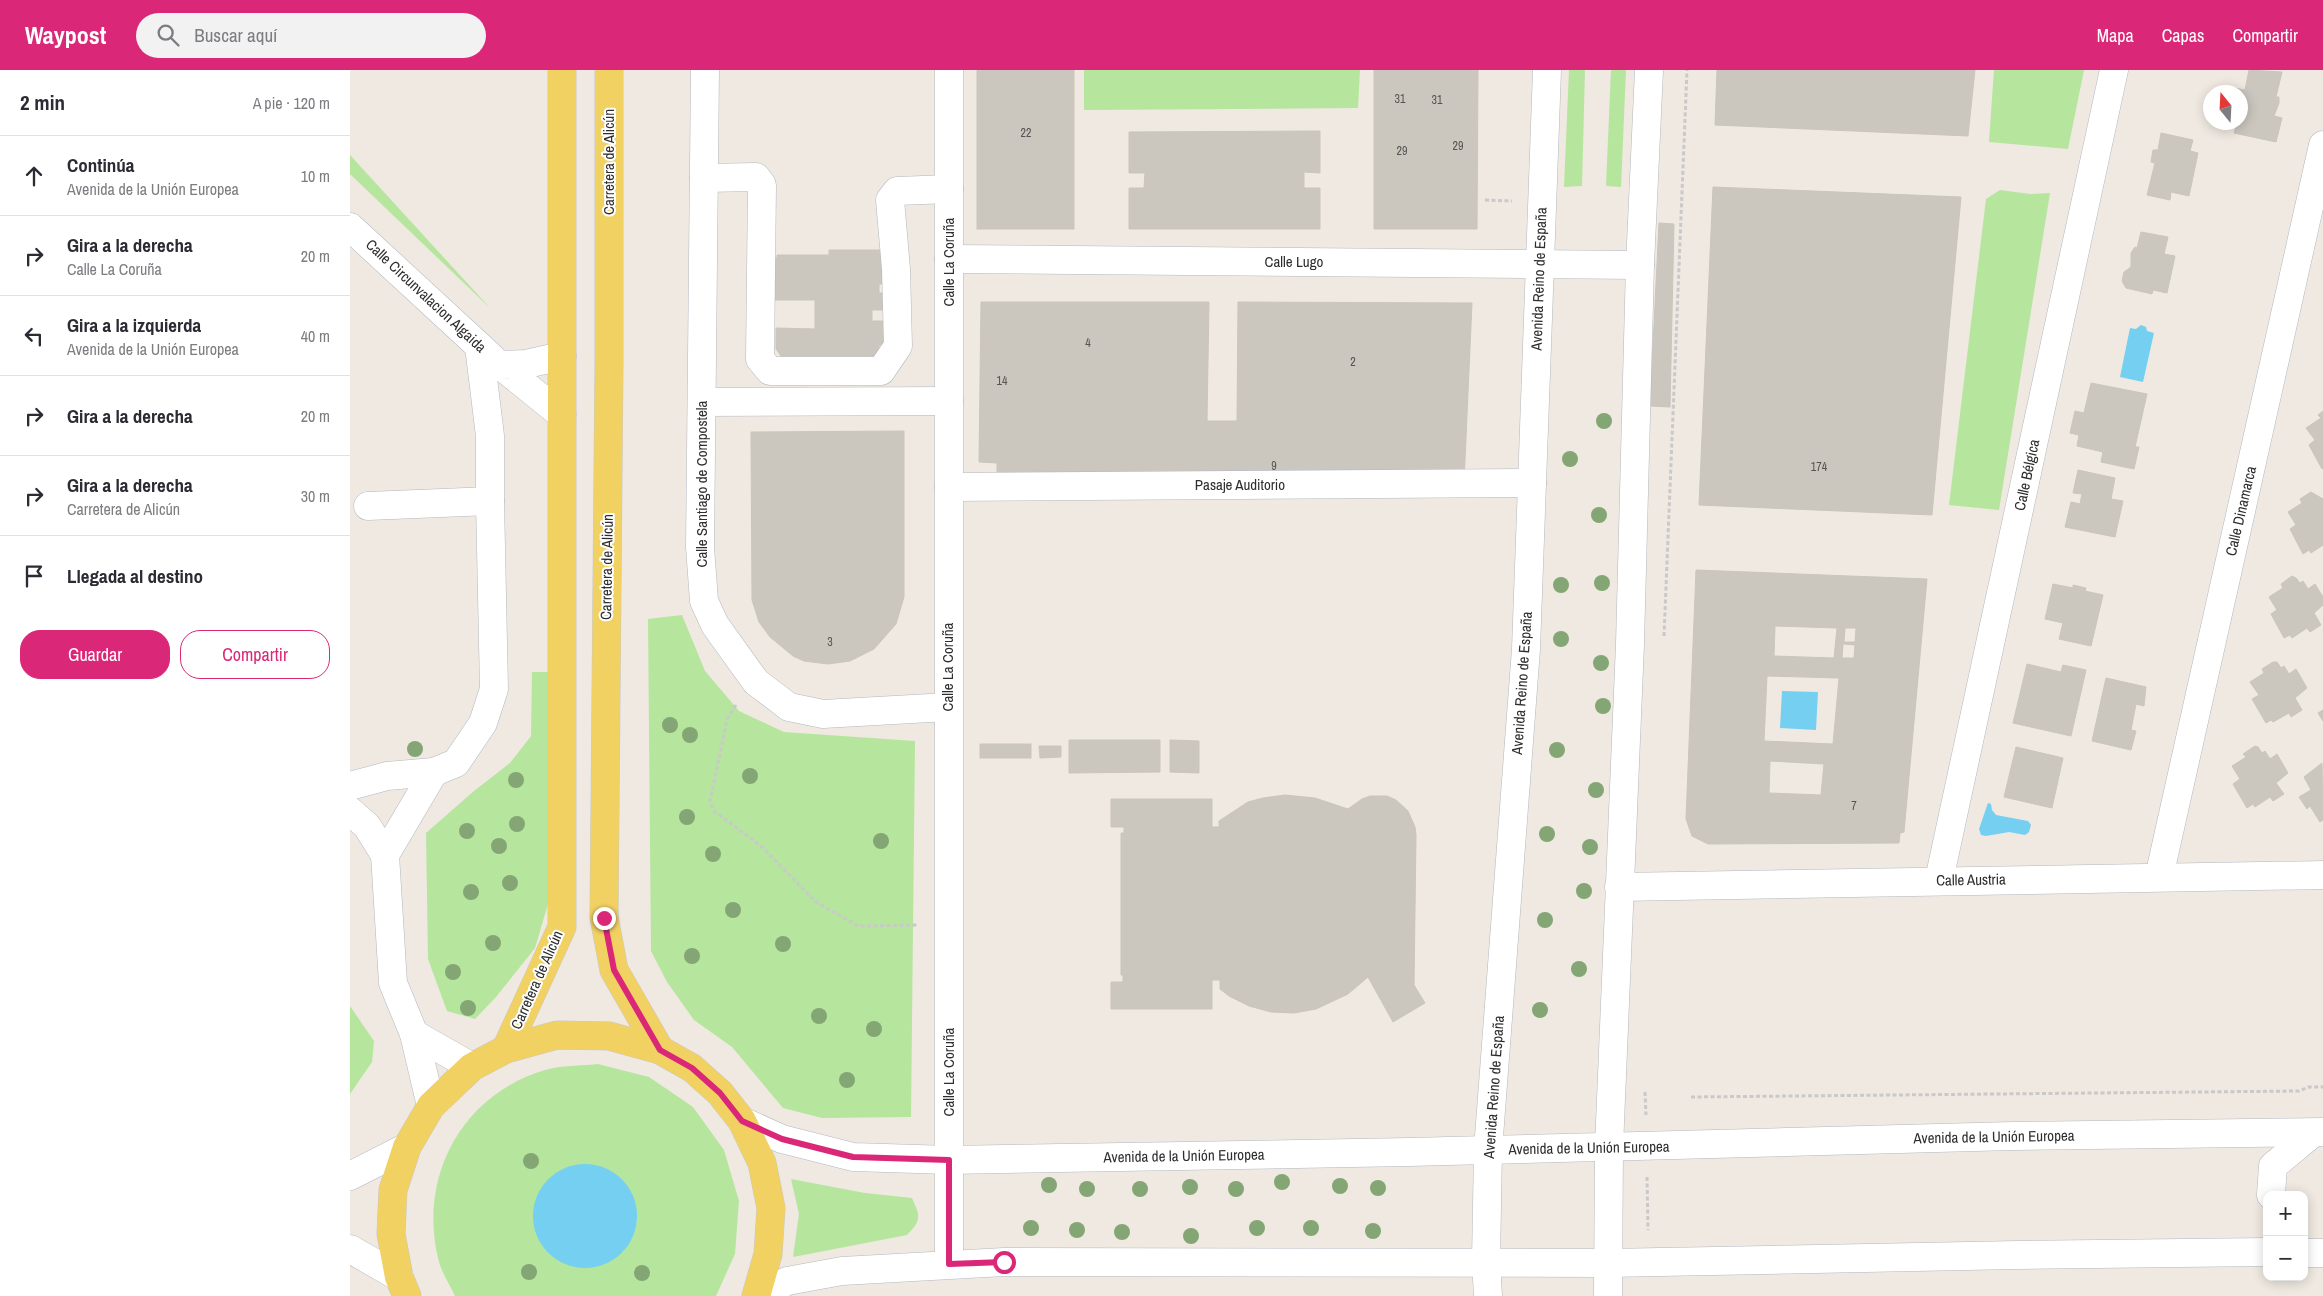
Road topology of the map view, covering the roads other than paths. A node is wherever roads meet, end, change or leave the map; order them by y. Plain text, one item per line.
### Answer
1 (562, 70) edge
2 (609, 70) edge
3 (705, 70) edge
4 (949, 70) edge
5 (1547, 70) edge
6 (1650, 70) edge
7 (2114, 70) edge
8 (2323, 145) edge
9 (704, 178) junction
10 (949, 189) junction
11 (350, 227) edge
12 (949, 258) junction
13 (1539, 263) junction
14 (1640, 264) junction
15 (479, 346) junction
16 (562, 356) junction
17 (500, 366) junction
18 (949, 401) junction
19 (702, 402) junction
20 (562, 415) junction
21 (1532, 483) junction
22 (949, 487) junction
23 (490, 501) junction
24 (368, 506) dead end
25 (948, 707) junction
26 (434, 772) junction
27 (350, 786) edge
28 (350, 811) edge
29 (385, 855) junction
30 (2323, 875) edge
31 (2159, 876) junction
32 (1939, 880) junction
33 (1619, 887) junction
34 (414, 1034) junction
35 (506, 1049) junction
36 (660, 1050) junction
37 (472, 1067) junction
38 (431, 1106) junction
39 (742, 1121) junction
40 (2318, 1132) edge
41 (406, 1147) junction
42 (1608, 1147) junction
43 (1488, 1150) junction
44 (949, 1160) junction
45 (350, 1176) edge
46 (2271, 1191) edge
47 (2263, 1245) edge
48 (350, 1249) edge
49 (2308, 1253) edge
50 (2323, 1253) edge
51 (1486, 1261) junction
52 (1607, 1263) junction
53 (949, 1264) junction
54 (403, 1287) edge
55 (756, 1296) edge
56 (760, 1296) edge
57 (1488, 1296) edge
58 (1608, 1296) edge

1 - 16 main road, Carretera de Alicún
2 - 36 main road, Carretera de Alicún
3 - 9 street, Calle Santiago de Compostela
4 - 10 street, Calle La Coruña
5 - 13 street, Avenida Reino de España
6 - 14 street
7 - 32 street, Calle Bélgica
8 - 31 street, Calle Dinamarca
9 - 10 street
9 - 19 street, Calle Santiago de Compostela
10 - 12 street, Calle La Coruña
11 - 15 street, Calle Circunvalacion Algaida
12 - 13 street, Calle Lugo
12 - 18 street, Calle La Coruña
13 - 14 street, Calle Lugo
13 - 21 street, Avenida Reino de España
14 - 33 street
15 - 17 street, Calle Circunvalacion Algaida
15 - 23 street
16 - 17 street
16 - 20 main road, Carretera de Alicún
17 - 20 street, Calle Circunvalacion Algaida
18 - 19 street
18 - 22 street, Calle La Coruña
19 - 25 street, Calle Santiago de Compostela
20 - 35 main road, Carretera de Alicún
21 - 22 street, Pasaje Auditorio
21 - 43 street, Avenida Reino de España
22 - 25 street, Calle La Coruña
23 - 24 street
23 - 26 street
25 - 44 street, Calle La Coruña
26 - 27 street
26 - 29 street
28 - 29 street
29 - 34 street
30 - 31 street, Calle Austria
31 - 32 street, Calle Austria
32 - 33 street, Calle Austria
33 - 42 street
34 - 37 street
34 - 38 street
35 - 36 main road
35 - 37 main road
36 - 39 main road
37 - 38 main road
38 - 41 main road
39 - 44 street, Avenida de la Unión Europea
39 - 55 main road
40 - 42 street, Avenida de la Unión Europea
40 - 46 street
41 - 45 street
41 - 54 main road
42 - 43 street, Avenida de la Unión Europea
42 - 52 street
43 - 44 street, Avenida de la Unión Europea
43 - 51 street, Avenida Reino de España
44 - 53 street, Calle La Coruña
47 - 52 street
48 - 54 street
49 - 50 street
51 - 52 street
51 - 53 street
51 - 57 street, Avenida Reino de España
52 - 58 street
53 - 56 street

